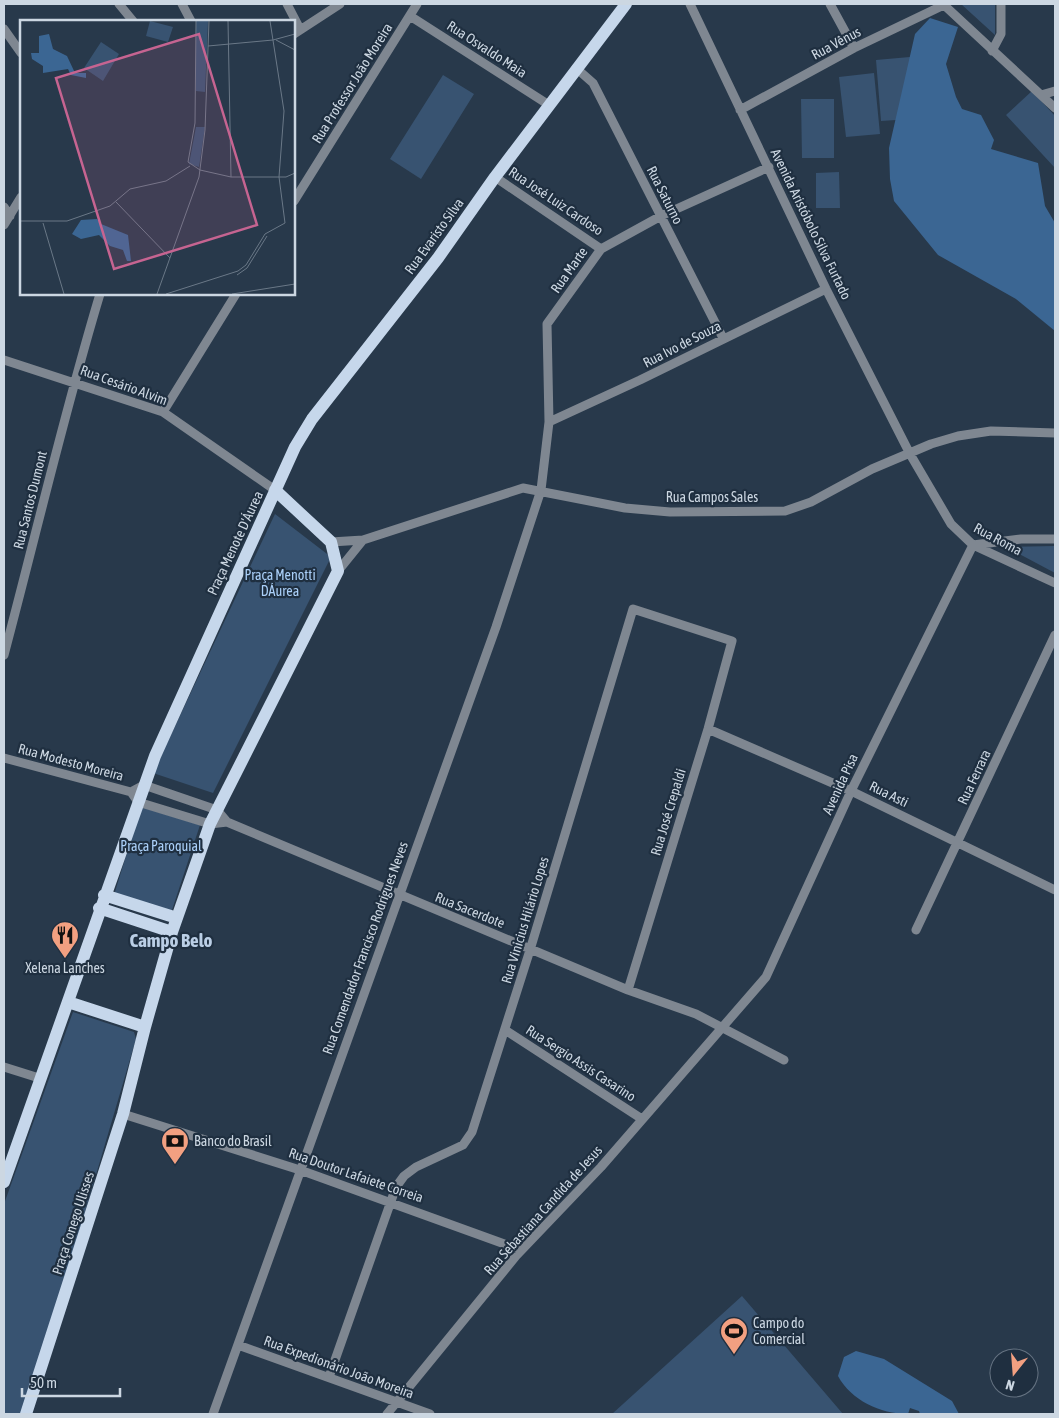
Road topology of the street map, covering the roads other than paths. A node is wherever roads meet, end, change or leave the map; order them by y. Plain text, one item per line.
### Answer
1 (119, 4) edge
2 (182, 4) edge
3 (287, 4) edge
4 (340, 4) edge
5 (417, 4) edge
6 (626, 4) edge
7 (690, 4) edge
8 (830, 4) edge
9 (945, 4) edge
10 (1001, 4) edge
11 (410, 16) junction
12 (132, 20) edge
13 (189, 20) edge
14 (293, 20) edge
15 (4, 28) edge
16 (297, 31) edge
17 (854, 48) junction
18 (992, 50) junction
19 (20, 52) edge
20 (576, 68) junction
21 (1055, 91) edge
22 (1041, 95) junction
23 (549, 105) junction
24 (1055, 108) edge
25 (740, 110) junction
26 (769, 166) junction
27 (495, 177) junction
28 (20, 199) edge
29 (295, 200) edge
30 (4, 207) edge
31 (10, 216) junction
32 (661, 216) junction
33 (4, 226) edge
34 (601, 249) junction
35 (826, 289) junction
36 (100, 295) edge
37 (235, 295) edge
38 (723, 338) junction
39 (4, 360) edge
40 (74, 381) junction
41 (163, 412) junction
42 (549, 422) junction
43 (1055, 433) edge
44 (910, 454) junction
45 (275, 490) junction
46 (541, 490) junction
47 (363, 540) junction
48 (1055, 540) edge
49 (331, 542) junction
50 (973, 545) junction
51 (338, 570) junction
52 (1055, 582) edge
53 (1055, 635) edge
54 (732, 641) joint
55 (4, 655) edge
56 (708, 729) junction
57 (4, 758) edge
58 (144, 785) junction
59 (851, 791) junction
60 (134, 797) junction
61 (216, 810) junction
62 (228, 822) junction
63 (210, 824) junction
64 (958, 843) junction
65 (1055, 890) edge
66 (104, 895) junction
67 (398, 895) junction
68 (99, 908) junction
69 (177, 918) junction
70 (916, 930) dead end
71 (172, 932) junction
72 (530, 950) junction
73 (628, 990) junction
74 (68, 1002) junction
75 (723, 1028) junction
76 (505, 1030) junction
77 (143, 1033) junction
78 (784, 1060) dead end
79 (4, 1067) edge
80 (39, 1078) junction
81 (123, 1114) junction
82 (642, 1120) junction
83 (300, 1170) junction
84 (4, 1182) edge
85 (391, 1201) junction
86 (522, 1250) junction
87 (238, 1346) junction
88 (329, 1377) junction
89 (397, 1401) junction
90 (26, 1414) edge
91 (214, 1414) edge
92 (387, 1414) edge
93 (430, 1414) edge

1 - 12 street
2 - 13 street
3 - 14 street
4 - 16 street
5 - 11 street, Rua Professor João Moreira
6 - 20 main road, Rua Evaristo Silva
7 - 25 street, Avenida Aristóbolo Silva Furtado
8 - 17 street
9 - 17 street, Rua Vênus
9 - 18 street
10 - 18 street
11 - 23 street, Rua Osvaldo Maia
11 - 29 street, Rua Professor João Moreira
15 - 19 street
17 - 25 street, Rua Vênus
18 - 22 street
20 - 23 main road, Rua Evaristo Silva
20 - 32 street, Rua Saturno
21 - 22 street
22 - 24 street
23 - 27 main road, Rua Evaristo Silva
25 - 26 street, Avenida Aristóbolo Silva Furtado
26 - 32 street, Rua Marte
26 - 35 street, Avenida Aristóbolo Silva Furtado
27 - 34 street, Rua José Luiz Cardoso
27 - 45 main road, Rua Evaristo Silva
28 - 31 street
30 - 31 street
31 - 33 street
32 - 34 street, Rua Marte
32 - 38 street, Rua Saturno
34 - 42 street, Rua Marte
35 - 38 street, Rua Ivo de Souza
35 - 44 street, Avenida Aristóbolo Silva Furtado
36 - 40 street, Rua Santos Dumont
37 - 41 street
38 - 42 street, Rua Ivo de Souza
39 - 40 street, Rua Cesário Alvim
40 - 41 street, Rua Cesário Alvim
40 - 55 street, Rua Santos Dumont
41 - 45 street, Rua Cesário Alvim
42 - 46 street, Rua Marte
43 - 44 street, Rua Campos Sales
44 - 46 street, Rua Campos Sales
44 - 50 street, Rua Roma
45 - 49 main road, Praça Menote D'Áurea
45 - 58 main road, Praça Menote D'Áurea
46 - 47 street, Rua Campos Sales
46 - 67 street, Rua Comendador Francisco Rodrigues Neves
47 - 49 street, Rua Campos Sales
47 - 51 street
48 - 50 street
49 - 51 main road
50 - 52 street, Rua Roma
50 - 59 street, Avenida Pisa
51 - 61 main road
53 - 64 street, Rua Ferrara
54 - 56 street, Rua José Crepaldi
54 - 72 street, Rua Vinicius Hilário Lopes
56 - 59 street, Rua Asti
56 - 73 street, Rua José Crepaldi
57 - 60 street, Rua Modesto Moreira
58 - 60 main road, Praça Menote D'Áurea
58 - 61 street
59 - 64 street, Rua Asti
59 - 75 street, Avenida Pisa
60 - 63 street
60 - 66 main road, Praça Menote D'Áurea
61 - 62 street, Rua Sacerdote
61 - 63 main road
62 - 63 street, Rua Sacerdote
62 - 67 street, Rua Sacerdote
63 - 69 main road
64 - 65 street, Rua Asti
64 - 70 street, Rua Ferrara
66 - 68 main road, Praça Menote D'Áurea
66 - 69 main road
67 - 72 street, Rua Sacerdote
67 - 83 street, Rua Comendador Francisco Rodrigues Neves
68 - 71 main road
68 - 74 main road
69 - 71 main road
71 - 77 main road
72 - 73 street, Rua Sacerdote
72 - 76 street, Rua Vinicius Hilário Lopes
73 - 75 street, Rua Sacerdote
74 - 77 main road
74 - 80 main road
75 - 78 street, Rua Sacerdote
75 - 82 street, Rua Sebastiana Candida de Jesus
76 - 82 street, Rua Sergio Assis Casarino
76 - 85 street, Rua Vinicius Hilário Lopes
77 - 81 main road, Praça Conego Ulisses
79 - 80 street
80 - 84 main road
81 - 83 street, Rua Doutor Lafaiete Correia
81 - 90 main road, Praça Conego Ulisses
82 - 86 street, Rua Sebastiana Candida de Jesus
83 - 85 street, Rua Doutor Lafaiete Correia
83 - 87 street, Rua Comendador Francisco Rodrigues Neves
85 - 86 street, Rua Doutor Lafaiete Correia
85 - 88 street, Rua Vinicius Hilário Lopes
86 - 89 street, Rua Sebastiana Candida de Jesus
87 - 88 street, Rua Expedionário João Moreira
87 - 91 street, Rua Comendador Francisco Rodrigues Neves
88 - 89 street, Rua Expedionário João Moreira
89 - 92 street, Rua Sebastiana Candida de Jesus
89 - 93 street, Rua Expedionário João Moreira

